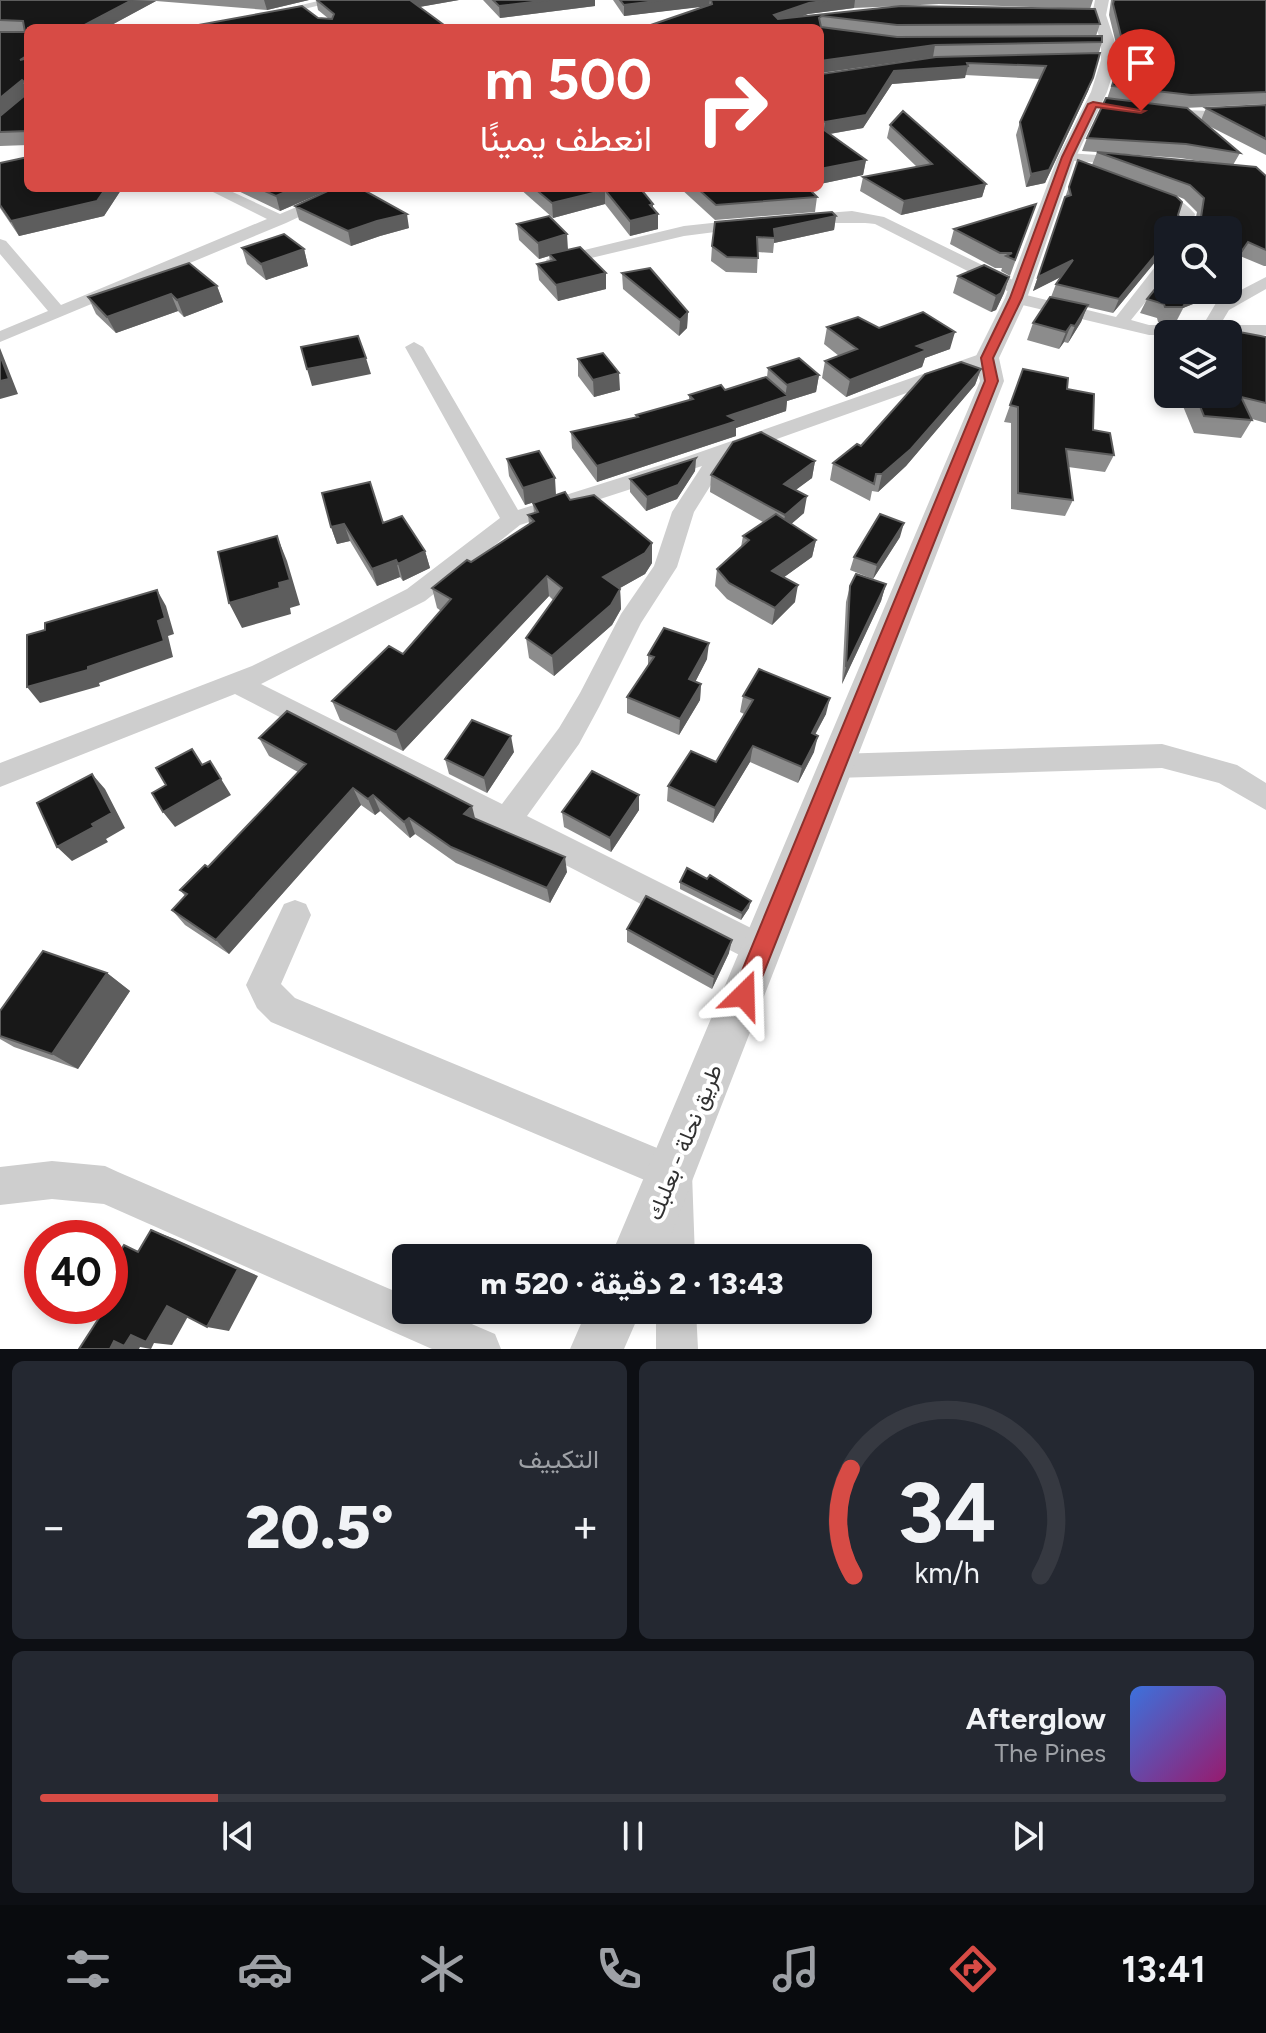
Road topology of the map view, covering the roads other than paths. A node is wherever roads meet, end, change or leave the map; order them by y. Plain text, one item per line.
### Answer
1 (336, 0) edge
2 (302, 6) junction
3 (227, 11) dead end
4 (321, 21) edge
5 (230, 24) edge
6 (239, 24) edge
7 (1097, 32) edge
8 (1266, 111) edge
9 (1151, 112) edge
10 (1066, 160) junction
11 (1147, 163) edge
12 (1104, 176) edge
13 (1130, 185) edge
14 (221, 192) edge
15 (310, 192) edge
16 (346, 192) edge
17 (327, 201) junction
18 (1186, 216) edge
19 (281, 220) junction
20 (0, 244) edge
21 (7, 260) edge
22 (549, 262) edge
23 (1154, 281) edge
24 (1266, 282) edge
25 (1018, 294) junction
26 (59, 313) junction
27 (1214, 320) edge
28 (1120, 324) junction
29 (1154, 330) edge
30 (1242, 330) edge
31 (1266, 330) edge
32 (0, 337) edge
33 (414, 347) dead end
34 (987, 358) junction
35 (721, 453) junction
36 (512, 520) junction
37 (236, 683) junction
38 (835, 766) junction
39 (0, 775) edge
40 (1266, 798) edge
41 (506, 821) junction
42 (295, 915) dead end
43 (762, 950) junction
44 (673, 1173) junction
45 (0, 1186) edge
46 (642, 1244) edge
47 (675, 1244) edge
48 (608, 1324) edge
49 (676, 1324) edge
50 (480, 1349) edge
51 (597, 1349) edge
52 (677, 1349) edge

1 - 2 street
2 - 4 street
2 - 6 street
3 - 5 street
7 - 10 street, طريق نحلة - بعلبك
8 - 9 street
10 - 11 street
10 - 12 street
10 - 25 street, طريق نحلة - بعلبك
13 - 18 street
14 - 19 street
15 - 17 street
16 - 17 street
17 - 19 street
19 - 26 street
20 - 21 street
21 - 26 street
22 - 25 street
23 - 28 street
24 - 27 street
25 - 28 street
25 - 34 street, طريق نحلة - بعلبك
26 - 32 street
28 - 29 street
30 - 31 street
33 - 36 street
34 - 35 street
34 - 38 street, طريق نحلة - بعلبك
35 - 36 street
35 - 41 street
36 - 37 street
37 - 39 street
37 - 41 street
38 - 40 street
38 - 43 street, طريق نحلة - بعلبك
41 - 43 street
42 - 44 street
43 - 44 street, طريق نحلة - بعلبك
44 - 46 street, طريق نحلة - بعلبك
44 - 47 street
45 - 50 street
48 - 51 street
49 - 52 street

